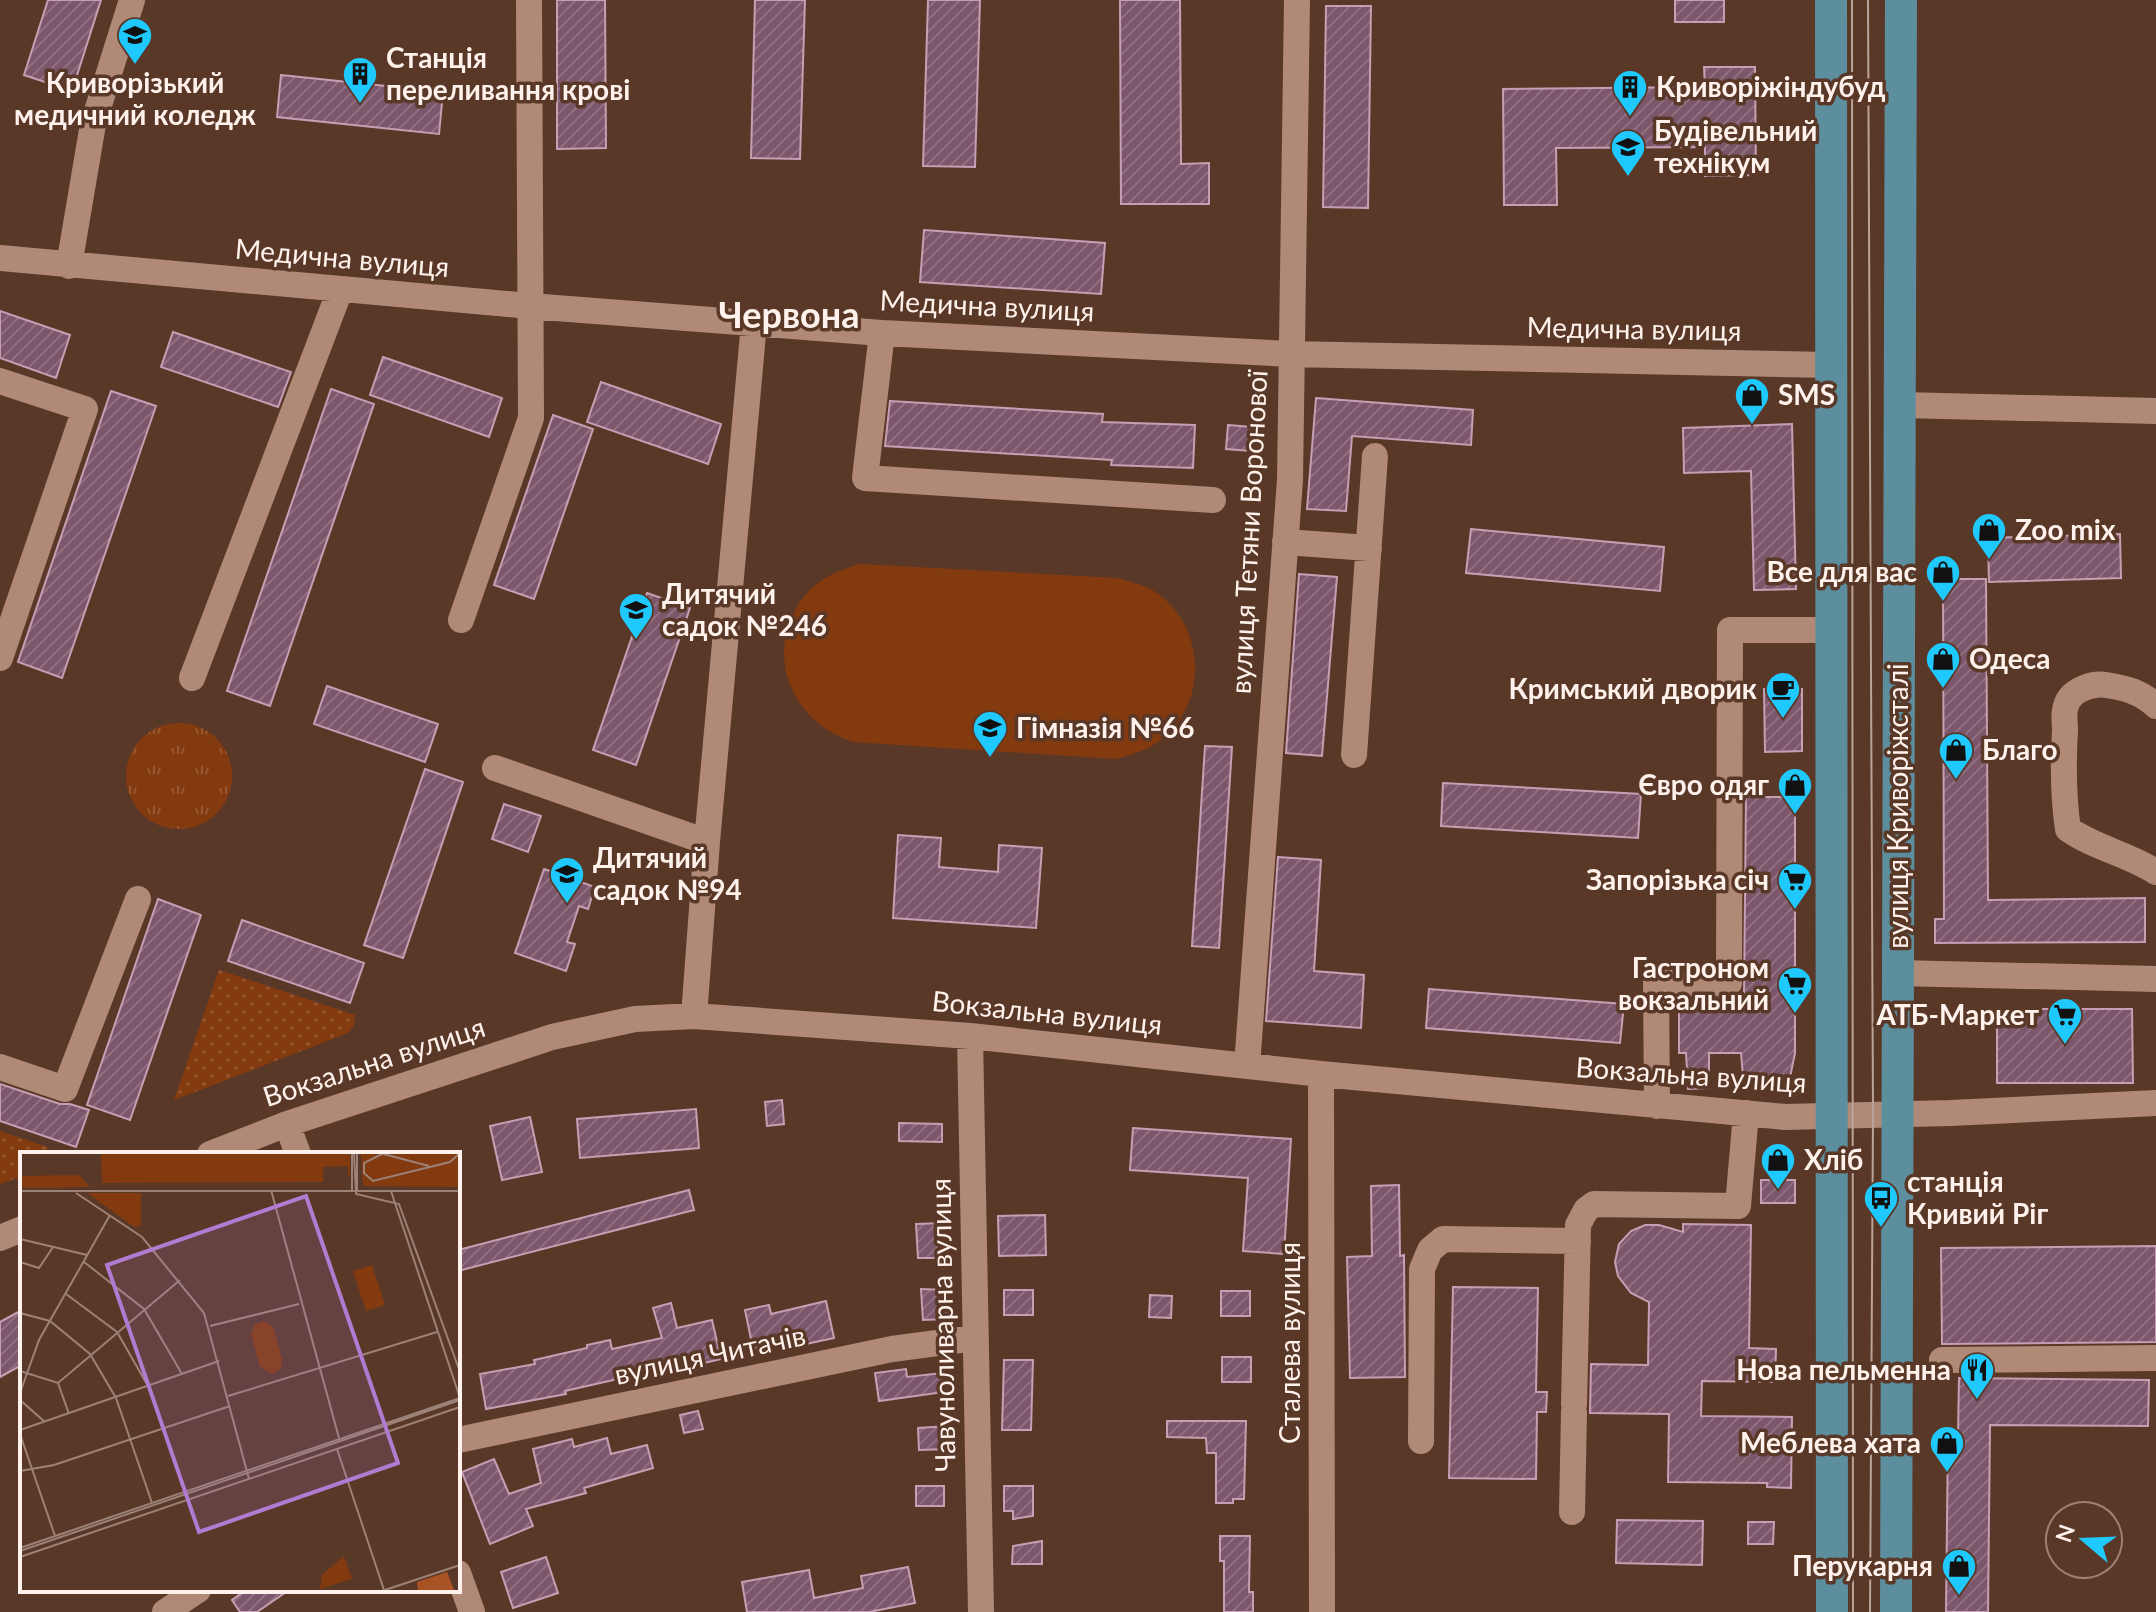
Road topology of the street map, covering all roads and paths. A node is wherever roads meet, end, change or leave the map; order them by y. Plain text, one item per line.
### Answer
1 (132, 0) edge
2 (529, 0) edge
3 (1297, 0) edge
4 (1831, 0) edge
5 (1901, 0) edge
6 (0, 258) edge
7 (69, 266) junction
8 (340, 290) junction
9 (530, 306) junction
10 (754, 323) junction
11 (882, 333) junction
12 (1290, 354) junction
13 (1830, 365) junction
14 (0, 381) edge
15 (1901, 405) junction
16 (2156, 411) edge
17 (1375, 456) dead end
18 (1213, 500) dead end
19 (1285, 542) junction
20 (1369, 548) junction
21 (461, 620) dead end
22 (1833, 630) junction
23 (0, 658) edge
24 (192, 678) dead end
25 (2156, 706) edge
26 (1354, 755) dead end
27 (495, 768) dead end
28 (707, 842) junction
29 (2156, 872) edge
30 (138, 899) dead end
31 (1898, 973) junction
32 (2156, 979) edge
33 (694, 1016) junction
34 (970, 1036) junction
35 (1247, 1066) junction
36 (0, 1067) edge
37 (1321, 1074) junction
38 (2156, 1103) edge
39 (1657, 1106) junction
40 (1746, 1113) junction
41 (1897, 1115) junction
42 (1832, 1116) junction
43 (287, 1124) junction
44 (215, 1152) edge
45 (297, 1152) edge
46 (20, 1230) edge
47 (0, 1238) edge
48 (1578, 1241) junction
49 (975, 1338) junction
50 (2156, 1358) edge
51 (1942, 1360) dead end
52 (460, 1440) edge
53 (1421, 1441) dead end
54 (1572, 1512) dead end
55 (460, 1579) edge
56 (195, 1592) edge
57 (165, 1612) edge
58 (472, 1612) edge
59 (981, 1612) edge
60 (1322, 1612) edge
61 (1832, 1612) edge
62 (1896, 1612) edge

1 - 7 street
2 - 9 street
3 - 12 street, вулиця Тетяни Воронової
4 - 13 main road
5 - 15 main road, вулиця Криворіжсталі
6 - 7 street, Медична вулиця
7 - 8 street, Медична вулиця
8 - 9 street, Медична вулиця
8 - 24 street
9 - 10 street, Медична вулиця
9 - 21 street
10 - 11 street, Медична вулиця
10 - 28 street
11 - 12 street, Медична вулиця
11 - 18 street
12 - 13 street, Медична вулиця
12 - 19 street, вулиця Тетяни Воронової
13 - 22 main road
14 - 23 street
15 - 16 street
15 - 31 main road, вулиця Криворіжсталі
17 - 20 street
19 - 20 street
19 - 35 street, вулиця Тетяни Воронової
20 - 26 street
22 - 39 street
22 - 42 main road
25 - 29 street
27 - 28 street
28 - 33 street
30 - 36 street
31 - 32 street
31 - 41 main road, вулиця Криворіжсталі
33 - 34 street, Вокзальна вулиця
33 - 43 street, Вокзальна вулиця
34 - 35 street, Вокзальна вулиця
34 - 49 street, Чавуноливарна вулиця
35 - 37 street, Вокзальна вулиця
37 - 39 street, Вокзальна вулиця
37 - 60 street, Сталева вулиця
38 - 41 street, Вокзальна вулиця
39 - 40 street, Вокзальна вулиця
40 - 42 street, Вокзальна вулиця
40 - 48 street
41 - 42 street, Вокзальна вулиця
41 - 62 main road, вулиця Криворіжсталі
42 - 61 main road
43 - 44 street, Вокзальна вулиця
43 - 45 street
46 - 47 street
48 - 53 street
48 - 54 street
49 - 52 street, вулиця Читачів
49 - 59 street, Чавуноливарна вулиця
50 - 51 street
55 - 58 street
56 - 57 street

